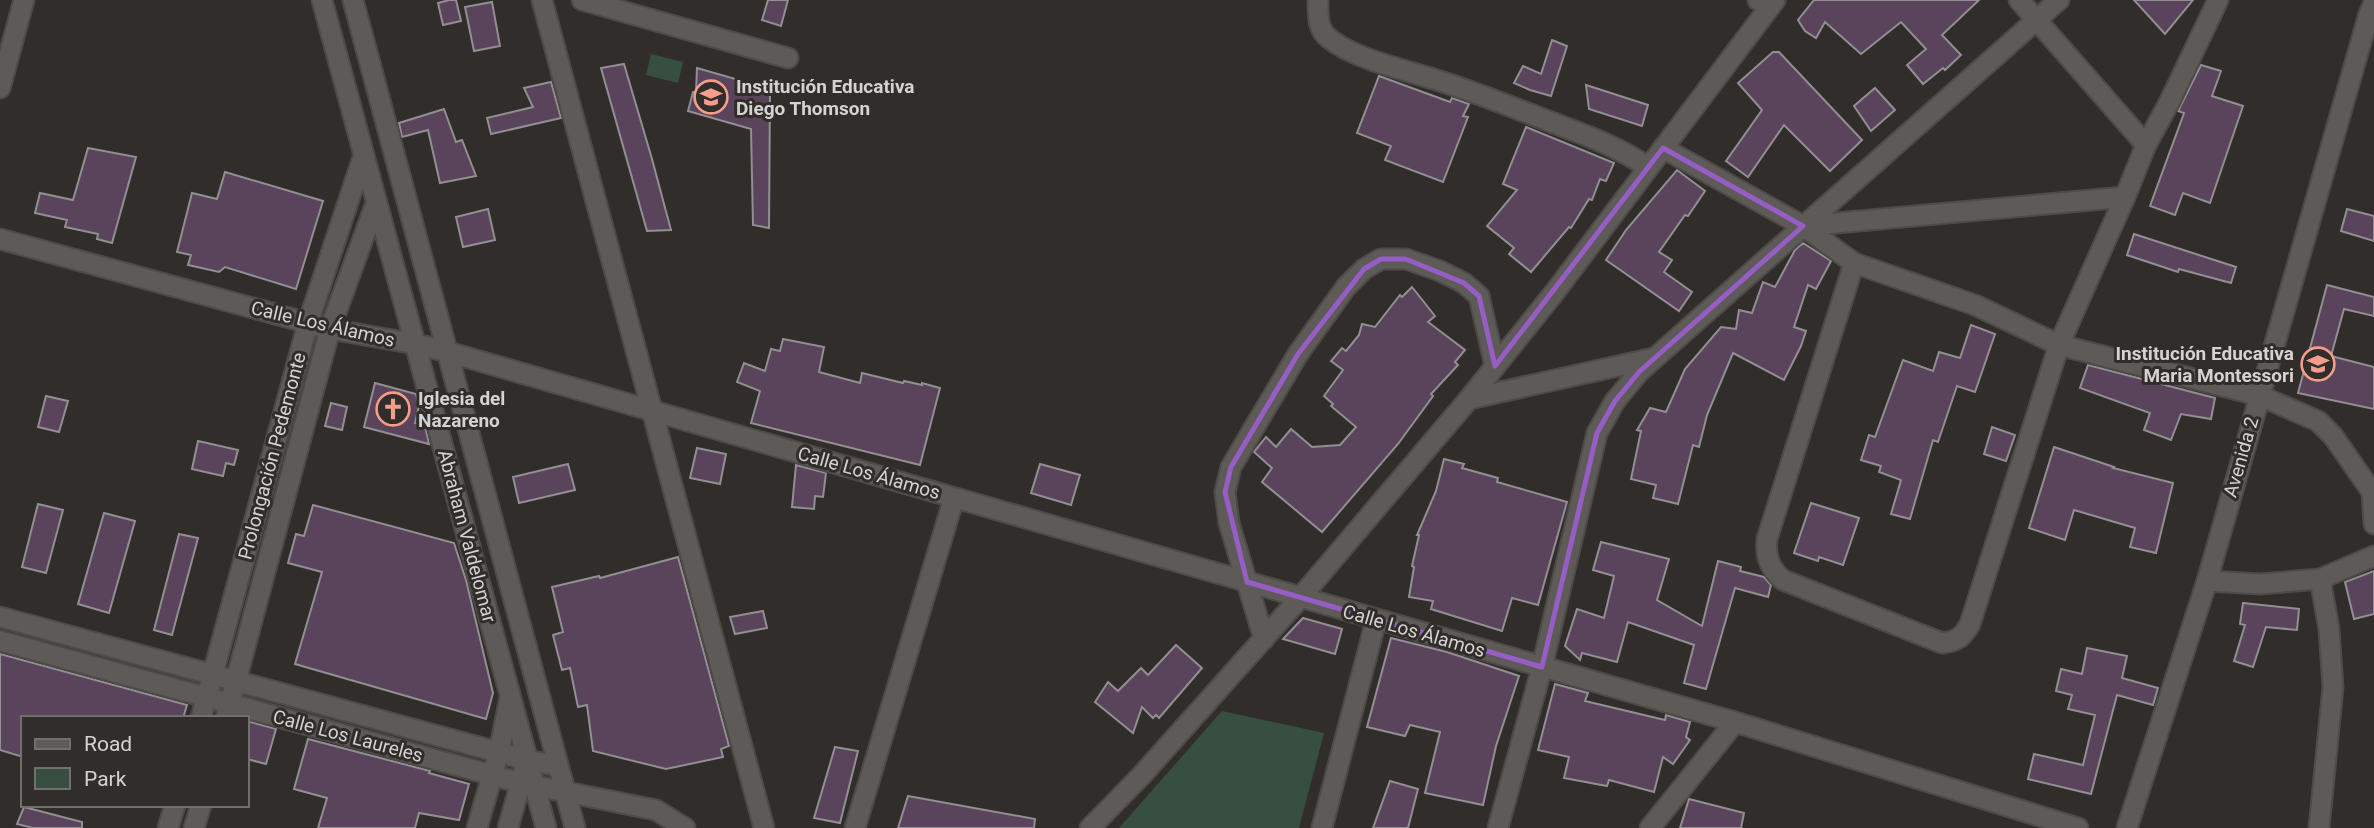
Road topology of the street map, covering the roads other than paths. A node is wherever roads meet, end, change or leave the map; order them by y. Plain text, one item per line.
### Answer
1 (24, 0) edge
2 (322, 0) edge
3 (353, 0) edge
4 (542, 0) edge
5 (582, 0) edge
6 (1318, 0) edge
7 (2019, 0) edge
8 (2059, 0) edge
9 (2218, 0) edge
10 (1766, 6) edge
11 (2370, 8) edge
12 (2037, 19) junction
13 (788, 58) dead end
14 (0, 88) edge
15 (2146, 145) junction
16 (1663, 148) junction
17 (363, 157) junction
18 (1648, 167) junction
19 (2125, 197) junction
20 (406, 199) junction
21 (376, 203) junction
22 (1803, 226) junction
23 (0, 239) edge
24 (1854, 263) junction
25 (308, 323) junction
26 (330, 329) junction
27 (416, 344) junction
28 (2059, 345) junction
29 (448, 352) junction
30 (1655, 358) junction
31 (1495, 366) junction
32 (2259, 395) junction
33 (1469, 400) junction
34 (651, 411) junction
35 (2373, 491) edge
36 (954, 498) junction
37 (2374, 524) edge
38 (2374, 556) edge
39 (2320, 579) junction
40 (1247, 582) junction
41 (2207, 582) junction
42 (1300, 598) junction
43 (0, 617) edge
44 (1376, 620) junction
45 (1264, 639) junction
46 (0, 641) edge
47 (1542, 667) junction
48 (213, 676) junction
49 (236, 682) junction
50 (510, 696) junction
51 (206, 698) junction
52 (228, 711) edge
53 (202, 716) edge
54 (1735, 722) junction
55 (499, 752) junction
56 (527, 760) junction
57 (558, 766) junction
58 (493, 775) junction
59 (528, 784) junction
60 (565, 791) junction
61 (174, 807) edge
62 (200, 807) edge
63 (168, 828) edge
64 (194, 828) edge
65 (477, 828) edge
66 (508, 828) edge
67 (546, 828) edge
68 (575, 828) edge
69 (685, 828) edge
70 (764, 828) edge
71 (855, 828) edge
72 (1090, 828) edge
73 (1322, 828) edge
74 (1498, 828) edge
75 (1650, 828) edge
76 (2078, 828) edge
77 (2127, 828) edge
78 (2319, 828) edge

1 - 14 street
2 - 17 street, Abraham Valdelomar
3 - 20 street, Abraham Valdelomar
4 - 34 street
5 - 13 street
6 - 18 street
7 - 12 street
8 - 12 street
9 - 15 street
10 - 16 street
11 - 32 street, Avenida 2
12 - 15 street
12 - 22 street
15 - 19 street
16 - 18 street
16 - 22 street
17 - 21 street, Abraham Valdelomar
17 - 25 street, Prolongación Pedemonte
18 - 31 street
19 - 22 street
19 - 28 street
20 - 21 street
20 - 29 street, Abraham Valdelomar
21 - 26 street, Prolongación Pedemonte
21 - 27 street, Abraham Valdelomar
22 - 24 street
22 - 30 street
23 - 25 street, Calle Los Álamos
24 - 28 street
24 - 28 street
25 - 26 street, Calle Los Álamos
25 - 48 street, Prolongación Pedemonte
26 - 27 street, Calle Los Álamos
26 - 49 street, Prolongación Pedemonte
27 - 29 street, Calle Los Álamos
27 - 50 street, Abraham Valdelomar
28 - 32 street
29 - 34 street, Calle Los Álamos
29 - 57 street, Abraham Valdelomar
30 - 33 street
30 - 47 street
31 - 33 street
31 - 40 street
32 - 35 street
32 - 41 street, Avenida 2
33 - 42 street
34 - 36 street, Calle Los Álamos
34 - 70 street
35 - 37 street
36 - 40 street, Calle Los Álamos
36 - 71 street
38 - 39 street
39 - 41 street
39 - 78 street
40 - 42 street, Calle Los Álamos
40 - 45 street
41 - 77 street, Avenida 2
42 - 44 street, Calle Los Álamos
42 - 45 street
43 - 48 street, Calle Los Laureles
44 - 47 street, Calle Los Álamos
44 - 73 street
45 - 72 street
46 - 51 street, Calle Los Laureles
47 - 54 street, Calle Los Álamos
47 - 74 street
48 - 49 street, Calle Los Laureles
48 - 51 street, Prolongación Pedemonte
49 - 52 street, Prolongación Pedemonte
49 - 55 street, Calle Los Laureles
50 - 55 street
50 - 56 street, Abraham Valdelomar
51 - 52 street, Calle Los Laureles
51 - 53 street, Prolongación Pedemonte
52 - 58 street, Calle Los Laureles
54 - 75 street
54 - 76 street, Calle Los Álamos
55 - 56 street, Calle Los Laureles
55 - 58 street
56 - 57 street, Calle Los Laureles
56 - 59 street, Abraham Valdelomar
57 - 60 street, Abraham Valdelomar
58 - 59 street, Calle Los Laureles
58 - 65 street
59 - 60 street, Calle Los Laureles
59 - 66 street
59 - 67 street, Abraham Valdelomar
60 - 68 street, Abraham Valdelomar
60 - 69 street, Calle Los Laureles
61 - 63 street
62 - 64 street

